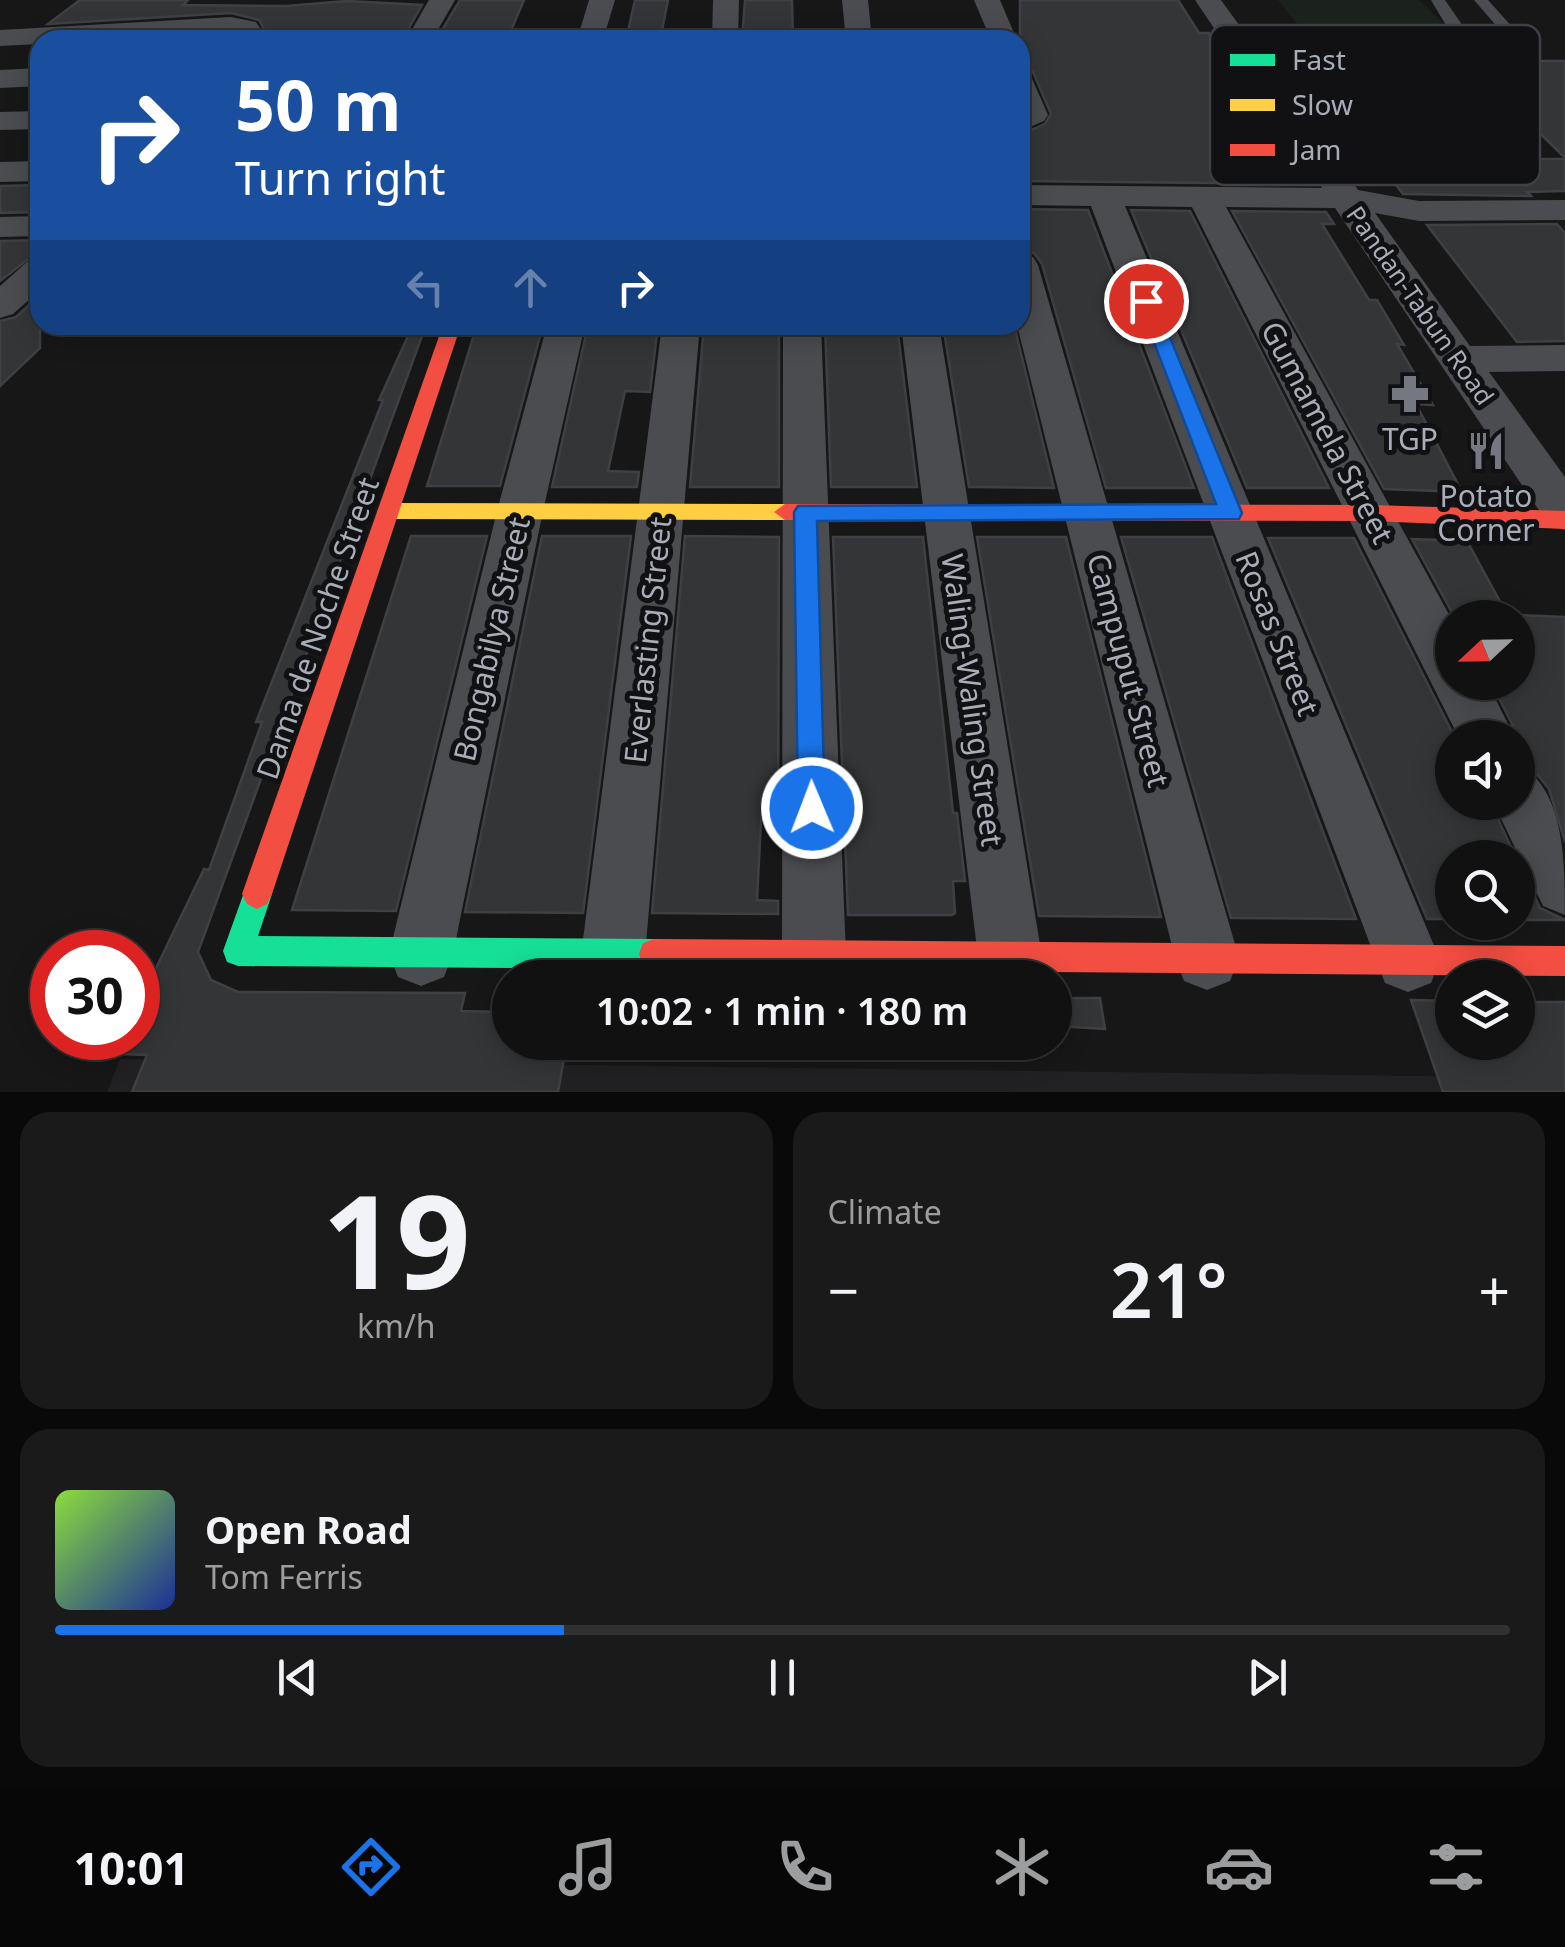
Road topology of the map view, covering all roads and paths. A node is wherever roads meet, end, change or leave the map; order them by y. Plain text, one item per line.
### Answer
1 (442, 0) edge
2 (602, 0) edge
3 (726, 0) edge
4 (855, 0) edge
5 (988, 0) edge
6 (1208, 0) edge
7 (1226, 0) edge
8 (1438, 0) edge
9 (1481, 0) edge
10 (1227, 25) edge
11 (1244, 25) edge
12 (1455, 25) edge
13 (1504, 25) edge
14 (425, 30) edge
15 (593, 30) edge
16 (725, 30) edge
17 (858, 30) edge
18 (1000, 30) edge
19 (30, 37) edge
20 (0, 38) edge
21 (30, 78) edge
22 (0, 79) edge
23 (30, 120) edge
24 (0, 121) edge
25 (30, 171) edge
26 (0, 172) edge
27 (1350, 185) edge
28 (1351, 185) edge
29 (1203, 194) junction
30 (1030, 195) edge
31 (1104, 195) junction
32 (1361, 200) junction
33 (1565, 210) edge
34 (30, 226) edge
35 (0, 227) edge
36 (1030, 303) edge
37 (449, 335) edge
38 (564, 335) edge
39 (680, 335) edge
40 (802, 335) edge
41 (921, 335) edge
42 (1565, 358) edge
43 (1478, 359) junction
44 (1565, 454) edge
45 (388, 511) junction
46 (520, 511) junction
47 (661, 512) junction
48 (806, 512) junction
49 (946, 512) junction
50 (1086, 513) junction
51 (1231, 513) junction
52 (1371, 514) junction
53 (1565, 516) edge
54 (1435, 636) edge
55 (1532, 820) edge
56 (1565, 884) edge
57 (422, 954) junction
58 (613, 955) junction
59 (814, 956) junction
60 (1010, 957) junction
61 (1207, 958) junction
62 (1408, 960) junction
63 (1565, 960) edge

1 - 14 street
2 - 15 street
3 - 16 street
4 - 17 street
5 - 18 street
6 - 10 street, Pandan-Tabun Road
7 - 11 street, Pandan-Tabun Road
8 - 12 lane
9 - 13 lane
19 - 20 street
21 - 22 street
23 - 24 street
25 - 26 street
27 - 32 street, Pandan-Tabun Road
28 - 32 street, Pandan-Tabun Road
29 - 31 street
29 - 32 street
29 - 52 street, Gumamela Street
30 - 31 street
31 - 51 street, Rosas Street
32 - 33 street
32 - 43 street, Pandan-Tabun Road
34 - 35 street
36 - 50 street, Campuput Street
37 - 45 street, Dama de Noche Street
38 - 46 street, Bongabilya Street
39 - 47 street, Everlasting Street
40 - 48 street
41 - 49 street, Waling-Waling Street
42 - 43 street
43 - 44 street, Pandan-Tabun Road
43 - 53 street, Pandan-Tabun Road
45 - 46 street
45 - 57 street, Dama de Noche Street
46 - 47 street
46 - 57 street, Bongabilya Street
47 - 48 street
47 - 58 street, Everlasting Street
48 - 49 street
48 - 59 street
49 - 50 street
49 - 60 street, Waling-Waling Street
50 - 51 street
50 - 61 street, Campuput Street
51 - 52 street
51 - 62 street, Rosas Street
52 - 53 street
52 - 54 street, Gumamela Street
55 - 56 street
57 - 58 street
58 - 59 street
59 - 60 street
60 - 61 street
61 - 62 street
62 - 63 street

